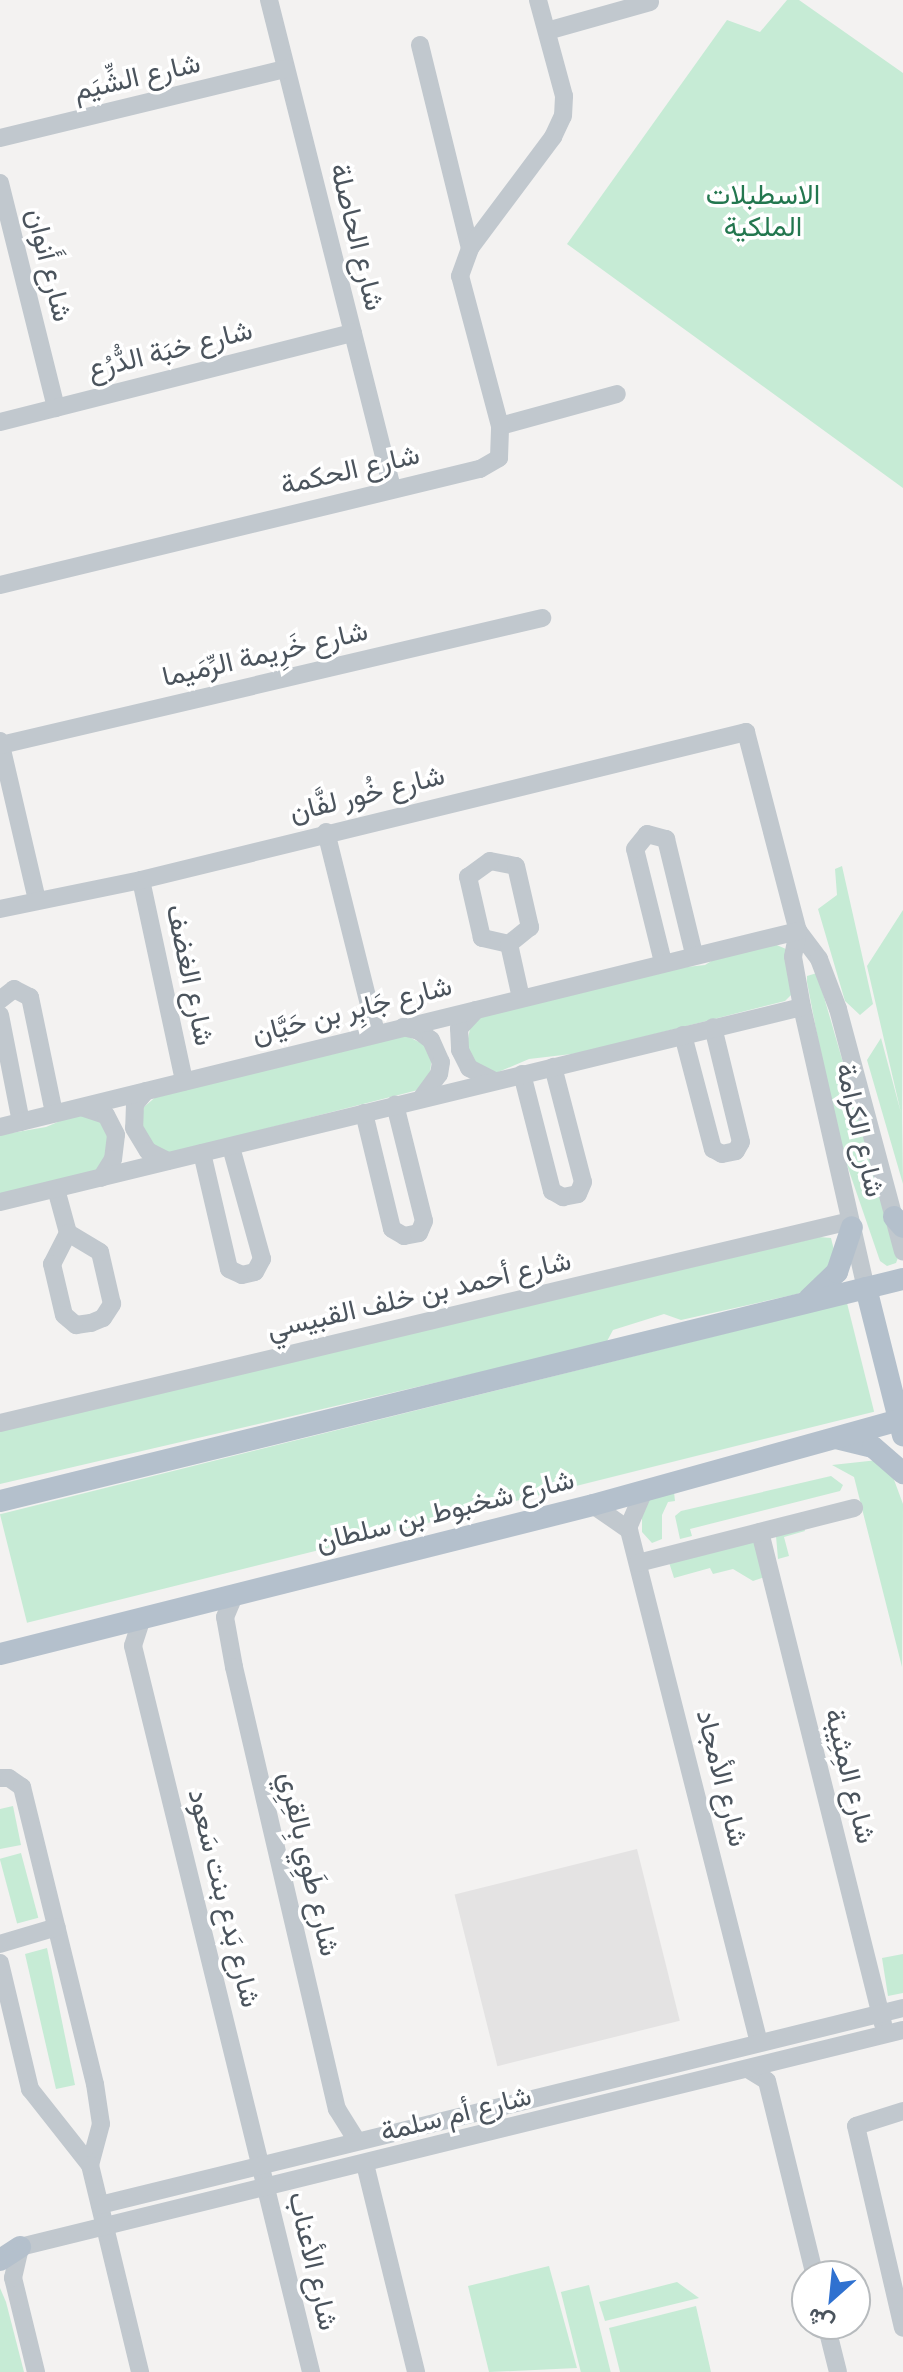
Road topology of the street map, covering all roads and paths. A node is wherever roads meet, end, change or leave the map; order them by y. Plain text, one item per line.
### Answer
1 (269, 0) edge
2 (538, 0) edge
3 (650, 2) edge
4 (547, 31) junction
5 (420, 45) dead end
6 (286, 69) junction
7 (0, 138) edge
8 (0, 183) edge
9 (470, 248) junction
10 (353, 333) junction
11 (617, 394) dead end
12 (56, 408) junction
13 (0, 422) edge
14 (500, 426) junction
15 (392, 488) junction
16 (0, 585) edge
17 (542, 618) dead end
18 (746, 732) joint
19 (0, 743) edge
20 (326, 832) junction
21 (141, 880) junction
22 (37, 900) junction
23 (0, 909) edge
24 (798, 931) junction
25 (509, 944) junction
26 (694, 954) junction
27 (663, 962) junction
28 (521, 998) junction
29 (0, 1000) edge
30 (802, 1007) junction
31 (478, 1008) junction
32 (0, 1015) edge
33 (403, 1027) junction
34 (713, 1027) junction
35 (376, 1033) junction
36 (683, 1035) junction
37 (553, 1067) junction
38 (522, 1074) junction
39 (184, 1081) junction
40 (494, 1081) junction
41 (146, 1091) junction
42 (421, 1099) junction
43 (395, 1105) junction
44 (79, 1107) junction
45 (54, 1113) junction
46 (364, 1113) junction
47 (21, 1122) junction
48 (0, 1127) edge
49 (231, 1147) junction
50 (202, 1153) junction
51 (168, 1161) junction
52 (101, 1178) junction
53 (56, 1189) junction
54 (0, 1202) edge
55 (898, 1222) edge
56 (851, 1224) junction
57 (68, 1233) junction
58 (903, 1251) edge
59 (903, 1279) edge
60 (866, 1288) junction
61 (803, 1303) junction
62 (0, 1423) edge
63 (902, 1424) edge
64 (827, 1436) junction
65 (903, 1473) edge
66 (644, 1491) junction
67 (0, 1501) edge
68 (593, 1505) junction
69 (854, 1508) dead end
70 (628, 1528) junction
71 (760, 1532) junction
72 (638, 1563) junction
73 (234, 1596) junction
74 (141, 1621) junction
75 (113, 1628) junction
76 (133, 1646) junction
77 (0, 1654) edge
78 (0, 1778) edge
79 (57, 1927) junction
80 (0, 1944) edge
81 (0, 1963) edge
82 (903, 2008) edge
83 (881, 2013) junction
84 (894, 2032) edge
85 (759, 2043) junction
86 (781, 2060) junction
87 (748, 2069) junction
88 (767, 2081) junction
89 (903, 2111) edge
90 (357, 2141) junction
91 (260, 2163) junction
92 (365, 2164) junction
93 (90, 2165) junction
94 (267, 2187) junction
95 (100, 2205) junction
96 (105, 2226) junction
97 (20, 2247) junction
98 (0, 2260) edge
99 (811, 2260) edge
100 (895, 2262) edge
101 (903, 2328) edge
102 (830, 2340) edge
103 (36, 2372) edge
104 (140, 2372) edge
105 (311, 2372) edge
106 (416, 2372) edge
107 (838, 2372) edge

1 - 6 street, شارع الحاصلة
2 - 4 street, شارع الحكمة
3 - 4 street
4 - 9 street, شارع الحكمة
5 - 9 street, شارع الحكمة
6 - 7 street, شارع الشِّيَم
6 - 10 street, شارع الحاصلة
8 - 12 street, شارع أَنوان
9 - 14 street, شارع الحكمة
10 - 12 street, شارع خبَة الدُّرُع
10 - 15 street, شارع الحاصلة
11 - 14 street
12 - 13 street, شارع خبَة الدُّرُع
14 - 15 street, شارع الحكمة
15 - 16 street, شارع الحكمة
17 - 19 street, شارع خَرِيمة الرِّمَيما
18 - 20 street, شارع خُور لفَّان
18 - 24 street, شارع الكرامة
19 - 22 street
20 - 21 street, شارع خُور لفَّان
20 - 35 street
21 - 22 street, شارع خُور لفَّان
21 - 39 street, شارع الغضف
22 - 23 street, شارع خُور لفَّان
24 - 26 street, شارع جَابِر بن حَيَّان
24 - 30 street, شارع الكرامة
24 - 55 street, شارع الكرامة
25 - 25 street
25 - 28 street
26 - 27 street, شارع جَابِر بن حَيَّان
26 - 27 street
27 - 28 street, شارع جَابِر بن حَيَّان
28 - 31 street, شارع جَابِر بن حَيَّان
29 - 45 street
30 - 34 street
30 - 56 street, شارع الكرامة
31 - 33 street, شارع جَابِر بن حَيَّان
31 - 40 street
32 - 47 street
33 - 35 street, شارع جَابِر بن حَيَّان
33 - 42 street
34 - 36 street
34 - 36 street
35 - 39 street, شارع جَابِر بن حَيَّان
36 - 37 street
37 - 38 street
37 - 38 street
38 - 40 street
39 - 41 street, شارع جَابِر بن حَيَّان
40 - 42 street
41 - 44 street, شارع جَابِر بن حَيَّان
41 - 51 street
42 - 43 street
43 - 46 street
43 - 46 street
44 - 45 street, شارع جَابِر بن حَيَّان
44 - 52 street
45 - 47 street, شارع جَابِر بن حَيَّان
46 - 49 street
47 - 48 street, شارع جَابِر بن حَيَّان
49 - 50 street
49 - 50 street
50 - 51 street
51 - 52 street
52 - 53 street
53 - 54 street
53 - 57 street
55 - 58 street, شارع الكرامة
56 - 60 street, شارع الكرامة
56 - 61 main road
56 - 62 street, شارع أحمد بن خلف القبيسي
57 - 57 street
59 - 60 main road
60 - 61 main road
60 - 63 main road, شارع الكرامة
61 - 67 main road
63 - 64 main road, شارع شخبوط بن سلطان
64 - 65 main road
64 - 66 main road, شارع شخبوط بن سلطان
66 - 68 main road, شارع شخبوط بن سلطان
66 - 70 street
68 - 70 street
68 - 73 main road, شارع شخبوط بن سلطان
69 - 71 street
70 - 72 street, شارع الأمجاد
71 - 72 street
71 - 83 street, شارع المِثِيبة
72 - 85 street, شارع الأمجاد
73 - 74 main road, شارع شخبوط بن سلطان
73 - 90 street, شارع طَوِي بِالقِرِي
74 - 75 main road, شارع شخبوط بن سلطان
74 - 76 street
75 - 76 street
75 - 77 main road, شارع شخبوط بن سلطان
76 - 91 street, شارع بَدع بنت سَعود
78 - 79 street
79 - 80 street
79 - 93 street
81 - 93 street
82 - 83 street, شارع أم سلمة
83 - 84 street, شارع المِثِيبة
83 - 85 street, شارع أم سلمة
84 - 86 street, شارع أم سلمة
85 - 90 street, شارع أم سلمة
86 - 87 street, شارع أم سلمة
86 - 88 street
87 - 88 street
87 - 92 street, شارع أم سلمة
88 - 99 street
89 - 100 street
90 - 91 street, شارع أم سلمة
91 - 94 street, شارع الأعناب
91 - 95 street, شارع أم سلمة
92 - 94 street, شارع أم سلمة
92 - 106 street
93 - 95 street
94 - 96 street, شارع أم سلمة
94 - 105 street, شارع الأعناب
95 - 96 street
96 - 97 street, شارع أم سلمة
96 - 104 street
97 - 98 main road
97 - 103 street
100 - 101 street
102 - 107 street

